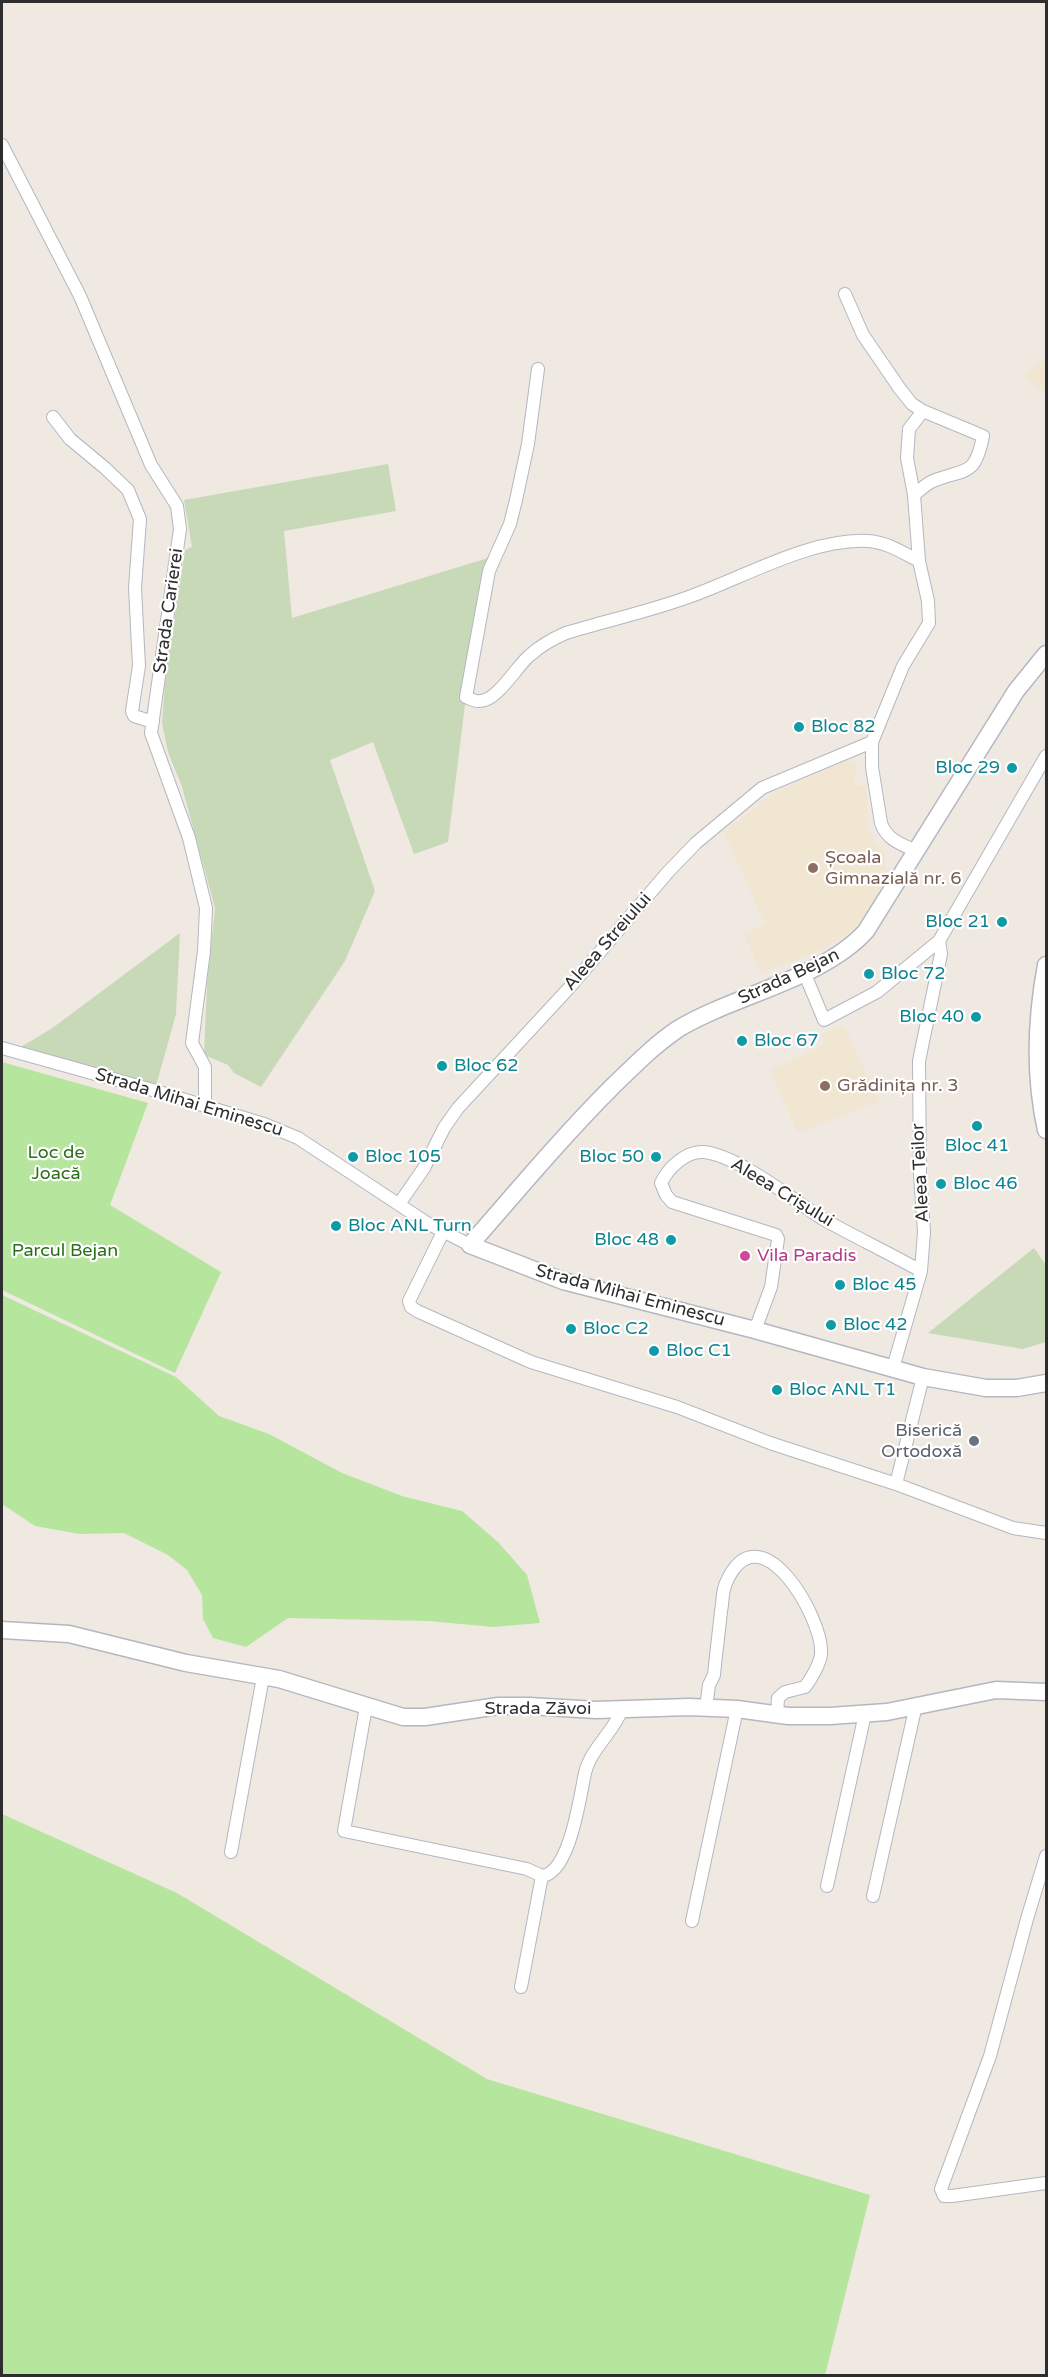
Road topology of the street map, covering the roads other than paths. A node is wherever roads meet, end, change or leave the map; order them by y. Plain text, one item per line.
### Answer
1 (2, 145) edge
2 (845, 294) dead end
3 (538, 369) dead end
4 (922, 411) junction
5 (52, 417) dead end
6 (914, 495) junction
7 (919, 561) junction
8 (1047, 654) edge
9 (153, 722) junction
10 (872, 742) junction
11 (1047, 756) edge
12 (916, 851) junction
13 (939, 941) junction
14 (1047, 965) edge
15 (804, 972) junction
16 (2, 1048) edge
17 (205, 1106) junction
18 (1047, 1130) edge
19 (399, 1204) junction
20 (443, 1232) junction
21 (470, 1245) junction
22 (921, 1271) junction
23 (755, 1330) junction
24 (893, 1368) junction
25 (923, 1377) junction
26 (1047, 1383) edge
27 (896, 1484) junction
28 (1047, 1533) edge
29 (2, 1630) edge
30 (263, 1677) junction
31 (1047, 1692) edge
32 (916, 1705) junction
33 (366, 1707) junction
34 (706, 1708) junction
35 (622, 1709) junction
36 (737, 1709) junction
37 (865, 1714) junction
38 (777, 1715) junction
39 (231, 1852) dead end
40 (1047, 1856) edge
41 (542, 1876) junction
42 (828, 1886) dead end
43 (873, 1896) dead end
44 (692, 1921) dead end
45 (521, 1988) dead end
46 (1047, 2183) edge

1 - 9 street, Strada Carierei
2 - 4 street
3 - 7 street
4 - 6 street
4 - 6 street
5 - 9 street
6 - 7 street
7 - 10 street
8 - 12 street, Strada Bejan
9 - 17 street, Strada Carierei
10 - 12 street
10 - 19 street, Aleea Streiului
11 - 13 street, Aleea Teilor
12 - 15 street, Strada Bejan
13 - 15 street, Aleea Teilor
13 - 22 street, Aleea Teilor
14 - 18 street
15 - 21 street, Strada Bejan
16 - 17 street, Strada Mihai Eminescu
17 - 19 street, Strada Mihai Eminescu
19 - 20 street, Strada Mihai Eminescu
20 - 21 street, Strada Mihai Eminescu
20 - 27 street
21 - 23 street, Strada Mihai Eminescu
22 - 23 street, Aleea Crișului
22 - 24 street, Aleea Teilor
23 - 24 street, Strada Mihai Eminescu
24 - 25 street, Strada Mihai Eminescu
25 - 26 street, Strada Mihai Eminescu
25 - 27 street
27 - 28 street
29 - 30 street, Strada Zăvoi
30 - 33 street, Strada Zăvoi
30 - 39 street
31 - 32 street, Strada Zăvoi
32 - 37 street, Strada Zăvoi
32 - 43 street
33 - 35 street, Strada Zăvoi
33 - 41 street
34 - 35 street, Strada Zăvoi
34 - 36 street, Strada Zăvoi
34 - 38 street
35 - 41 street
36 - 38 street, Strada Zăvoi
36 - 44 street
37 - 38 street, Strada Zăvoi
37 - 42 street
40 - 46 street
41 - 45 street

